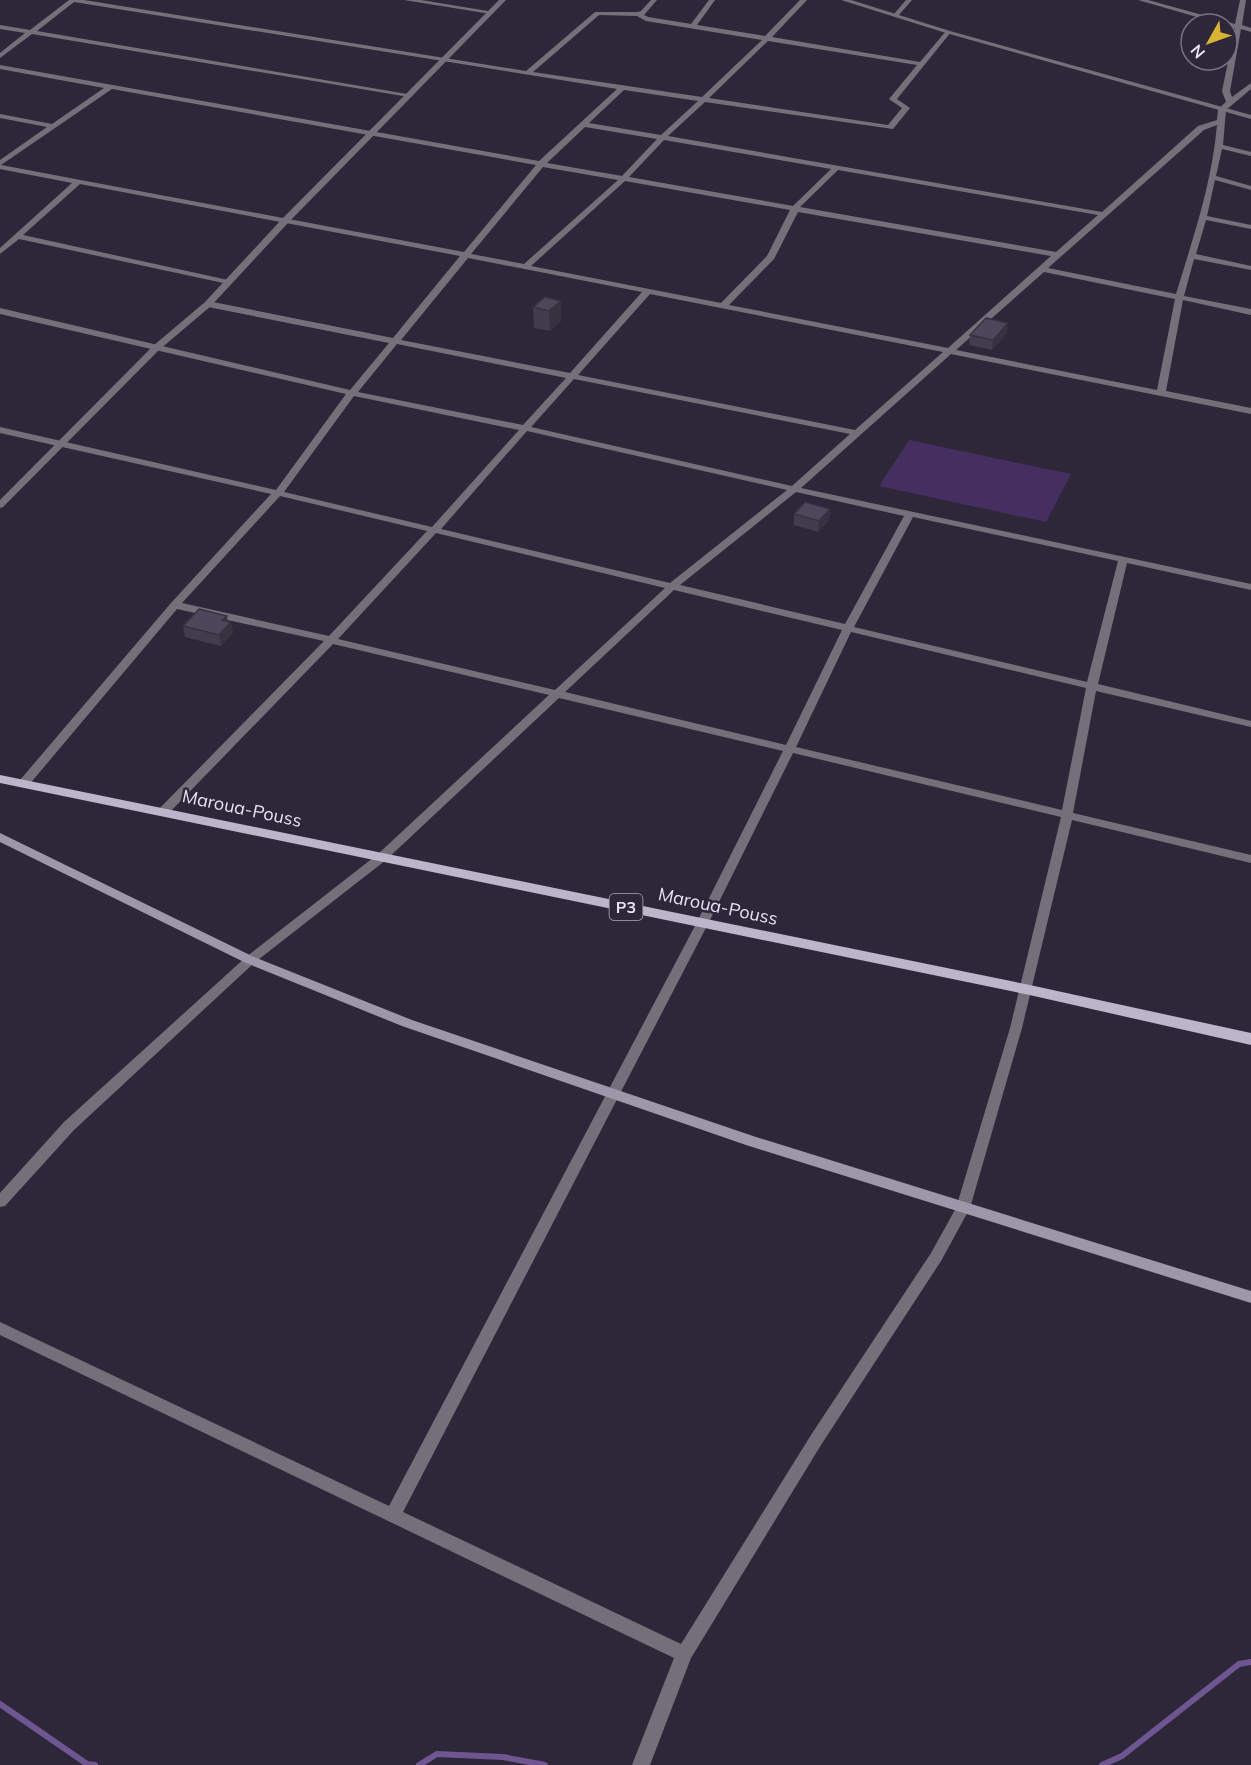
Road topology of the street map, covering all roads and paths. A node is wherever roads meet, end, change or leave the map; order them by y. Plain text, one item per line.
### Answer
1 (73, 0) edge
2 (407, 0) edge
3 (503, 0) edge
4 (654, 0) edge
5 (712, 0) edge
6 (804, 0) edge
7 (844, 0) edge
8 (909, 0) edge
9 (1142, 0) edge
10 (1243, 0) edge
11 (491, 12) junction
12 (1186, 12) edge
13 (638, 14) junction
14 (896, 15) junction
15 (1239, 21) edge
16 (0, 27) edge
17 (693, 27) junction
18 (31, 32) junction
19 (948, 32) junction
20 (768, 38) junction
21 (0, 56) edge
22 (446, 58) junction
23 (922, 64) junction
24 (0, 67) edge
25 (529, 72) junction
26 (1230, 72) edge
27 (1251, 86) edge
28 (110, 87) junction
29 (622, 88) junction
30 (409, 95) junction
31 (704, 100) junction
32 (1230, 102) junction
33 (1222, 109) junction
34 (0, 116) edge
35 (1251, 117) edge
36 (1219, 122) junction
37 (583, 124) junction
38 (52, 126) junction
39 (373, 133) junction
40 (662, 138) junction
41 (1219, 146) junction
42 (1251, 154) edge
43 (541, 164) junction
44 (0, 165) edge
45 (836, 169) junction
46 (1211, 177) junction
47 (624, 178) junction
48 (78, 182) junction
49 (1251, 188) edge
50 (796, 207) junction
51 (1103, 214) junction
52 (1203, 217) junction
53 (284, 222) junction
54 (1251, 227) edge
55 (19, 237) junction
56 (0, 252) edge
57 (466, 255) junction
58 (1057, 255) junction
59 (1192, 256) junction
60 (525, 267) junction
61 (1251, 268) edge
62 (1043, 269) junction
63 (228, 282) junction
64 (647, 292) junction
65 (1179, 297) junction
66 (208, 304) junction
67 (723, 307) junction
68 (0, 311) edge
69 (1251, 312) edge
70 (396, 341) junction
71 (156, 348) junction
72 (949, 351) junction
73 (572, 376) junction
74 (352, 393) junction
75 (1161, 393) junction
76 (1251, 411) edge
77 (525, 428) junction
78 (0, 430) edge
79 (858, 433) junction
80 (62, 444) junction
81 (794, 489) junction
82 (278, 493) junction
83 (0, 505) edge
84 (910, 514) junction
85 (434, 530) junction
86 (1123, 560) junction
87 (673, 586) junction
88 (1251, 587) edge
89 (175, 605) junction
90 (848, 628) junction
91 (332, 640) junction
92 (1092, 685) junction
93 (554, 694) junction
94 (1251, 724) edge
95 (789, 750) junction
96 (0, 779) edge
97 (24, 783) junction
98 (162, 812) junction
99 (1067, 815) junction
100 (0, 837) edge
101 (382, 857) junction
102 (1251, 859) edge
103 (703, 922) junction
104 (250, 960) junction
105 (1025, 989) junction
106 (1251, 1039) edge
107 (612, 1094) junction
108 (0, 1202) edge
109 (963, 1208) junction
110 (1251, 1297) edge
111 (0, 1328) edge
112 (393, 1515) junction
113 (684, 1654) junction
114 (641, 1765) edge

1 - 18 street
1 - 22 street
2 - 11 street
3 - 11 street
4 - 13 street
5 - 17 street
6 - 20 street
7 - 14 street
8 - 14 street
9 - 12 street
10 - 15 street
11 - 22 street
13 - 17 street
13 - 25 street
14 - 19 street
16 - 18 street
17 - 20 street
18 - 21 street
18 - 30 street
19 - 23 street
19 - 33 street
20 - 23 street
20 - 31 street
22 - 25 street
22 - 30 street
23 - 31 street
24 - 28 street
25 - 29 street
26 - 32 street
27 - 32 street
28 - 38 street
28 - 39 street
29 - 31 street
29 - 37 street
30 - 39 street
31 - 40 street
32 - 33 street
33 - 35 street
33 - 36 street
34 - 38 street
36 - 41 street
36 - 51 street
37 - 40 street
37 - 43 street
38 - 44 street
39 - 43 street
39 - 53 street
40 - 45 street
40 - 47 street
41 - 42 street
41 - 46 street
43 - 47 street
43 - 57 street
44 - 48 street
45 - 50 street
45 - 51 street
46 - 49 street
46 - 52 street
47 - 50 street
47 - 60 street
48 - 53 street
48 - 55 street
50 - 58 street
50 - 67 street
51 - 58 street
52 - 54 street
52 - 59 street
53 - 57 street
53 - 63 street
55 - 56 street
55 - 63 street
57 - 60 street
57 - 70 street
58 - 62 street
59 - 61 street
59 - 65 street
60 - 64 street
62 - 65 street
62 - 72 street
63 - 66 street
64 - 67 street
64 - 73 street
65 - 69 street
65 - 75 street
66 - 70 street
66 - 71 street
67 - 72 street
68 - 71 street
70 - 73 street
70 - 74 street
71 - 74 street
71 - 80 street
72 - 75 street
72 - 79 street
73 - 77 street
73 - 79 street
74 - 77 street
74 - 82 street
75 - 76 street
77 - 81 street
77 - 85 street
78 - 80 street
79 - 81 street
80 - 82 street
80 - 83 street
81 - 84 street
81 - 87 street
82 - 85 street
82 - 89 street
84 - 86 street
84 - 90 street
85 - 87 street
85 - 91 street
86 - 88 street
86 - 92 street
87 - 90 street
87 - 93 street
89 - 91 street
89 - 97 street
90 - 92 street
90 - 95 street
91 - 93 street
91 - 98 street
92 - 94 street
92 - 99 street
93 - 95 street
93 - 101 street
95 - 99 street
95 - 103 street
96 - 97 main road, Maroua-Pouss / P3
97 - 98 main road, Maroua-Pouss / P3
98 - 101 main road, Maroua-Pouss / P3
99 - 102 street
99 - 105 street
100 - 104 main road
101 - 103 main road, Maroua-Pouss / P3
101 - 104 street
103 - 105 main road, Maroua-Pouss / P3
103 - 107 street
104 - 107 main road
104 - 108 street
105 - 106 main road, Maroua-Pouss / P3
105 - 109 street
107 - 109 main road
107 - 112 street
109 - 110 main road
109 - 113 street
111 - 112 street
112 - 113 street
113 - 114 street

